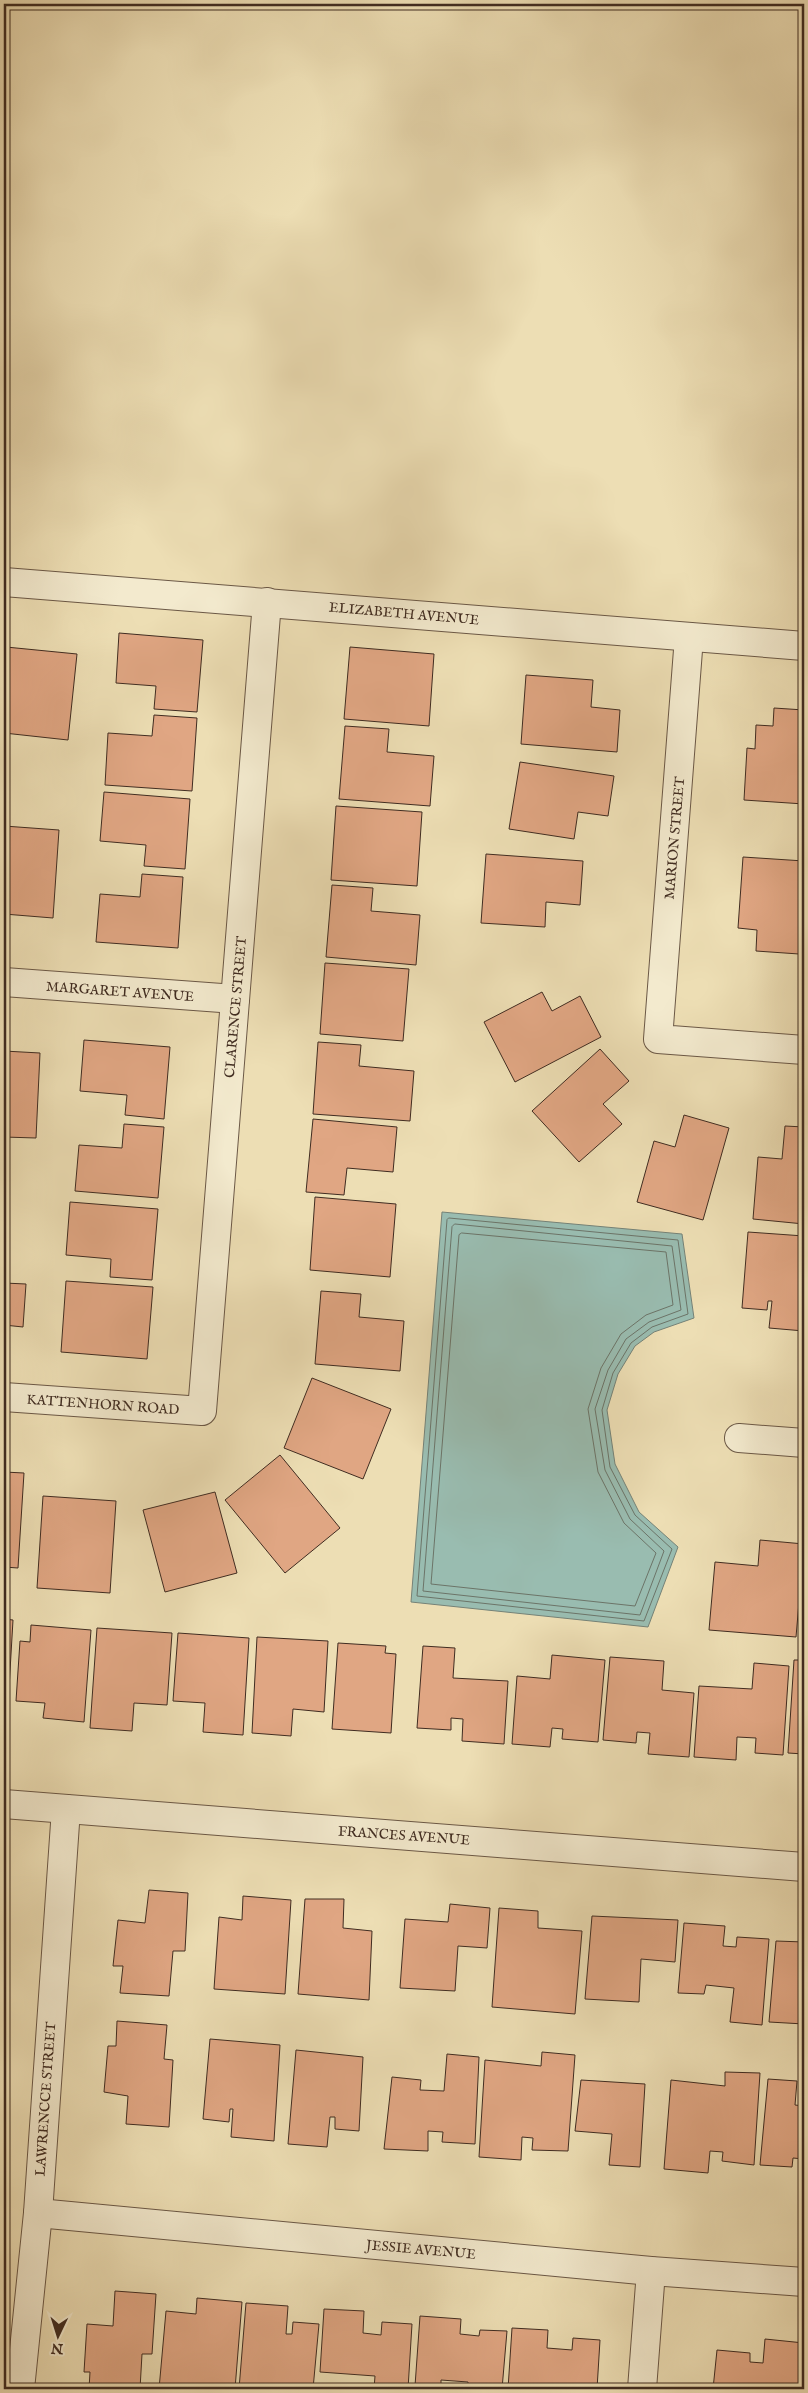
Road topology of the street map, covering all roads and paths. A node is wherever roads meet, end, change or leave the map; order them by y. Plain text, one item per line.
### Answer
1 (4, 582) edge
2 (266, 602) junction
3 (689, 637) junction
4 (804, 646) edge
5 (4, 982) edge
6 (236, 999) junction
7 (804, 1050) edge
8 (4, 1396) edge
9 (202, 1411) joint
10 (739, 1438) dead end
11 (804, 1443) edge
12 (4, 1804) edge
13 (66, 1809) junction
14 (804, 1867) edge
15 (38, 2213) junction
16 (651, 2271) junction
17 (804, 2282) edge
18 (20, 2389) edge
19 (642, 2389) edge

1 - 2 street, ELIZABETH AVENUE
2 - 3 street, ELIZABETH AVENUE
2 - 6 street, CLARENCE STREET
3 - 4 street, ELIZABETH AVENUE
3 - 7 street, MARION STREET
5 - 6 street, MARGARET AVENUE
6 - 9 street, CLARENCE STREET
8 - 9 street, KATTENHORN ROAD
10 - 11 street
12 - 13 street, FRANCES AVENUE
13 - 14 street, FRANCES AVENUE
13 - 15 street, LAWRENCCE STREET
15 - 16 street, JESSIE AVENUE
15 - 18 street, LAWRENCCE STREET
16 - 17 street, JESSIE AVENUE
16 - 19 street

